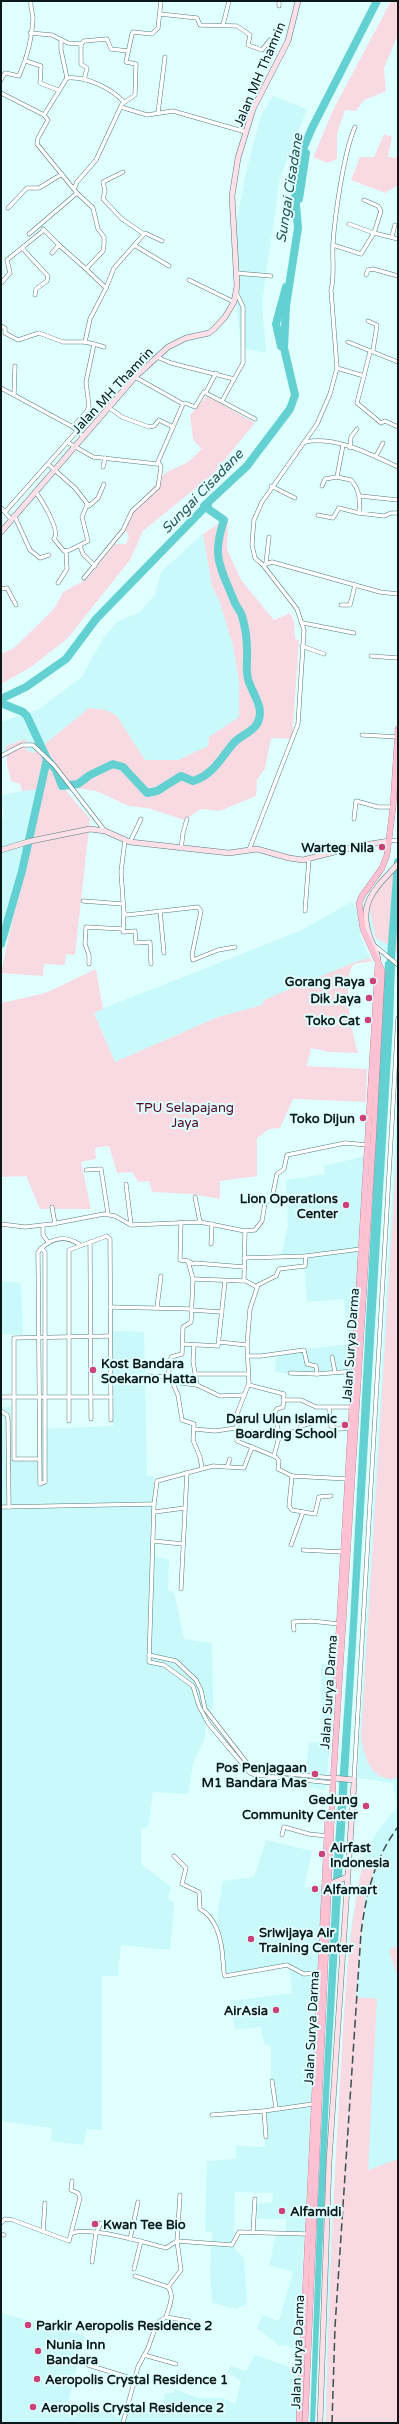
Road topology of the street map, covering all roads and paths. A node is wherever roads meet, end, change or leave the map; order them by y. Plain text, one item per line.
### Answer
1 (31, 1) edge
2 (161, 1) edge
3 (229, 1) edge
4 (279, 1) edge
5 (298, 1) edge
6 (279, 6) dead end
7 (160, 14) junction
8 (223, 25) junction
9 (30, 33) junction
10 (61, 40) junction
11 (270, 40) dead end
12 (81, 44) junction
13 (128, 51) junction
14 (165, 57) dead end
15 (26, 61) junction
16 (67, 78) junction
17 (1, 80) edge
18 (84, 80) junction
19 (58, 90) junction
20 (1, 93) edge
21 (124, 102) junction
22 (121, 107) junction
23 (158, 113) junction
24 (44, 115) junction
25 (355, 128) dead end
26 (246, 132) junction
27 (123, 172) dead end
28 (62, 174) junction
29 (74, 189) junction
30 (77, 193) junction
31 (364, 200) dead end
32 (8, 208) dead end
33 (349, 224) dead end
34 (39, 225) junction
35 (395, 225) dead end
36 (44, 230) junction
37 (374, 233) junction
38 (29, 234) dead end
39 (144, 234) junction
40 (392, 236) junction
41 (398, 239) edge
42 (162, 241) dead end
43 (134, 245) junction
44 (333, 245) junction
45 (59, 246) junction
46 (22, 248) junction
47 (52, 253) dead end
48 (169, 266) dead end
49 (86, 269) junction
50 (236, 273) junction
51 (366, 275) dead end
52 (271, 276) dead end
53 (398, 276) edge
54 (189, 280) dead end
55 (1, 283) edge
56 (106, 288) junction
57 (236, 292) junction
58 (35, 295) dead end
59 (234, 302) junction
60 (368, 321) dead end
61 (1, 326) edge
62 (85, 342) junction
63 (348, 342) dead end
64 (94, 344) junction
65 (104, 347) dead end
66 (372, 351) junction
67 (156, 357) junction
68 (398, 362) edge
69 (15, 366) dead end
70 (337, 368) junction
71 (216, 373) junction
72 (364, 376) junction
73 (135, 377) junction
74 (234, 379) junction
75 (1, 388) edge
76 (206, 392) junction
77 (14, 395) junction
78 (222, 401) junction
79 (183, 404) junction
80 (108, 407) junction
81 (255, 419) dead end
82 (73, 427) junction
83 (173, 427) junction
84 (398, 427) edge
85 (357, 429) dead end
86 (79, 433) junction
87 (68, 442) junction
88 (305, 442) junction
89 (383, 443) dead end
90 (343, 445) junction
91 (73, 447) junction
92 (350, 448) junction
93 (376, 456) junction
94 (105, 458) junction
95 (159, 463) junction
96 (51, 467) junction
97 (103, 467) dead end
98 (398, 467) edge
99 (337, 477) junction
100 (104, 484) dead end
101 (271, 486) junction
102 (322, 486) dead end
103 (36, 492) junction
104 (360, 496) junction
105 (295, 498) dead end
106 (398, 500) edge
107 (87, 505) junction
108 (1, 508) edge
109 (359, 513) junction
110 (398, 513) edge
111 (9, 516) junction
112 (318, 516) dead end
113 (1, 532) edge
114 (269, 537) dead end
115 (80, 546) junction
116 (66, 551) junction
117 (50, 555) dead end
118 (265, 564) junction
119 (95, 566) junction
120 (84, 578) dead end
121 (58, 584) dead end
122 (355, 586) junction
123 (1, 589) edge
124 (398, 594) edge
125 (16, 605) dead end
126 (341, 605) dead end
127 (303, 623) junction
128 (354, 633) dead end
129 (302, 646) junction
130 (324, 654) dead end
131 (371, 656) dead end
132 (398, 658) edge
133 (398, 729) edge
134 (362, 735) dead end
135 (398, 737) edge
136 (1, 756) edge
137 (393, 808) junction
138 (141, 819) dead end
139 (187, 819) dead end
140 (354, 819) dead end
141 (105, 831) junction
142 (394, 840) edge
143 (128, 841) junction
144 (181, 849) junction
145 (1, 850) edge
146 (249, 850) junction
147 (309, 859) junction
148 (398, 864) edge
149 (83, 901) dead end
150 (123, 904) junction
151 (160, 911) junction
152 (305, 911) dead end
153 (124, 913) junction
154 (123, 929) junction
155 (374, 946) junction
156 (235, 947) dead end
157 (164, 953) dead end
158 (89, 964) dead end
159 (151, 964) dead end
160 (378, 964) junction
161 (398, 965) edge
162 (398, 1018) edge
163 (368, 1145) junction
164 (86, 1170) dead end
165 (126, 1184) dead end
166 (195, 1197) dead end
167 (52, 1207) dead end
168 (108, 1214) junction
169 (181, 1222) junction
170 (200, 1222) junction
171 (1, 1224) edge
172 (55, 1224) junction
173 (212, 1224) junction
174 (43, 1225) junction
175 (132, 1225) junction
176 (245, 1231) junction
177 (48, 1242) junction
178 (90, 1242) junction
179 (79, 1244) junction
180 (211, 1244) dead end
181 (41, 1248) junction
182 (361, 1249) junction
183 (306, 1256) junction
184 (244, 1258) junction
185 (188, 1261) junction
186 (244, 1267) junction
187 (161, 1276) dead end
188 (193, 1280) junction
189 (225, 1281) junction
190 (244, 1281) junction
191 (257, 1287) junction
192 (110, 1307) junction
193 (157, 1307) junction
194 (191, 1310) junction
195 (222, 1312) junction
196 (90, 1336) junction
197 (110, 1336) junction
198 (38, 1337) junction
199 (44, 1337) junction
200 (69, 1337) junction
201 (219, 1342) junction
202 (183, 1344) junction
203 (194, 1345) junction
204 (247, 1345) junction
205 (247, 1356) junction
206 (332, 1356) dead end
207 (356, 1371) junction
208 (335, 1372) junction
209 (290, 1373) dead end
210 (196, 1374) junction
211 (248, 1374) junction
212 (316, 1374) junction
213 (148, 1376) dead end
214 (168, 1377) junction
215 (172, 1381) junction
216 (197, 1385) junction
217 (249, 1385) junction
218 (244, 1395) junction
219 (1, 1397) edge
220 (14, 1397) junction
221 (91, 1397) junction
222 (111, 1397) junction
223 (39, 1398) junction
224 (44, 1398) junction
225 (69, 1398) junction
226 (283, 1400) junction
227 (352, 1407) junction
228 (329, 1408) junction
229 (1, 1411) edge
230 (329, 1418) junction
231 (91, 1419) dead end
232 (112, 1420) dead end
233 (69, 1421) dead end
234 (236, 1428) junction
235 (351, 1428) junction
236 (194, 1429) junction
237 (279, 1437) junction
238 (252, 1447) junction
239 (274, 1456) junction
240 (39, 1459) junction
241 (230, 1459) dead end
242 (227, 1467) junction
243 (202, 1468) junction
244 (187, 1472) junction
245 (292, 1476) junction
246 (348, 1479) junction
247 (331, 1496) dead end
248 (154, 1504) junction
249 (1, 1507) edge
250 (9, 1507) junction
251 (185, 1508) junction
252 (154, 1512) junction
253 (303, 1512) junction
254 (153, 1541) junction
255 (183, 1544) junction
256 (291, 1545) dead end
257 (303, 1550) dead end
258 (344, 1552) junction
259 (181, 1589) dead end
260 (339, 1624) junction
261 (294, 1630) dead end
262 (149, 1655) junction
263 (352, 1779) junction
264 (333, 1780) junction
265 (282, 1835) dead end
266 (327, 1836) junction
267 (174, 1856) dead end
268 (346, 1878) junction
269 (331, 1883) junction
270 (319, 1973) junction
271 (272, 2081) dead end
272 (313, 2104) junction
273 (276, 2108) junction
274 (264, 2111) junction
275 (212, 2115) dead end
276 (266, 2137) dead end
277 (72, 2181) dead end
278 (180, 2195) dead end
279 (255, 2200) dead end
280 (138, 2202) dead end
281 (45, 2203) dead end
282 (101, 2222) dead end
283 (1, 2223) edge
284 (43, 2232) junction
285 (253, 2232) junction
286 (72, 2233) junction
287 (96, 2233) junction
288 (309, 2234) junction
289 (130, 2239) junction
290 (141, 2241) junction
291 (177, 2241) junction
292 (92, 2262) dead end
293 (134, 2269) dead end
294 (135, 2276) dead end
295 (168, 2287) junction
296 (166, 2317) junction
297 (189, 2321) dead end
298 (144, 2355) junction
299 (176, 2364) dead end
300 (88, 2365) dead end
301 (134, 2379) junction
302 (123, 2423) edge
303 (299, 2423) edge
304 (305, 2423) edge
305 (320, 2423) edge

1 - 9 street
2 - 7 street
3 - 8 street
4 - 6 street
5 - 26 street, Jalan MH Thamrin
7 - 8 street
7 - 13 street
8 - 11 street
9 - 10 street
9 - 15 street
10 - 12 street
10 - 16 street
12 - 13 street
12 - 18 street
13 - 21 street
14 - 23 street
15 - 17 street
15 - 19 street
16 - 18 street
16 - 19 street
18 - 21 street
19 - 24 street
20 - 24 street
21 - 22 street
22 - 23 street
22 - 29 street
23 - 26 street
24 - 28 street
25 - 44 street
26 - 50 street, Jalan MH Thamrin
27 - 39 street
28 - 29 street
28 - 32 street
29 - 30 street
30 - 34 street
30 - 49 street
31 - 37 street
33 - 37 street
34 - 36 street
34 - 38 street
35 - 40 street
36 - 45 street
36 - 46 street
37 - 40 street
37 - 44 street
39 - 42 street
39 - 43 street
40 - 41 street
43 - 48 street
43 - 56 street
44 - 70 street
45 - 47 street
45 - 49 street
46 - 55 street
46 - 58 street
49 - 56 street
50 - 52 street
50 - 57 street, Jalan MH Thamrin
51 - 53 street
54 - 59 street
56 - 62 street
57 - 59 street, Jalan MH Thamrin
57 - 74 street
59 - 67 street, Jalan MH Thamrin
60 - 66 street
61 - 62 street
62 - 64 street
63 - 66 street
64 - 65 street
64 - 82 street
66 - 68 street
66 - 72 street
67 - 71 street
67 - 73 street, Jalan MH Thamrin
69 - 77 street
70 - 72 street
70 - 88 street
71 - 74 street
71 - 76 street
72 - 84 street
73 - 79 street
73 - 80 street, Jalan MH Thamrin
74 - 78 street
75 - 77 street
76 - 78 street
76 - 79 street
77 - 82 street
78 - 81 street
79 - 83 street
80 - 83 street
80 - 86 street, Jalan MH Thamrin
82 - 86 street
83 - 95 street
85 - 92 street
86 - 87 street
86 - 91 street, Jalan MH Thamrin
87 - 91 street
87 - 96 street
88 - 90 street
88 - 101 street
89 - 93 street
90 - 92 street
90 - 99 street
91 - 94 street
91 - 96 street, Jalan MH Thamrin
92 - 93 street
93 - 98 street
94 - 95 street
94 - 97 street
95 - 119 street
96 - 103 street, Jalan MH Thamrin
96 - 107 street
96 - 111 street
99 - 102 street
99 - 104 street
100 - 107 street
101 - 105 street
101 - 118 street
103 - 111 street, Jalan MH Thamrin
103 - 116 street
104 - 106 street
104 - 109 street
107 - 115 street
108 - 111 street
109 - 110 street
109 - 112 street
111 - 113 street, Jalan MH Thamrin
111 - 117 street
114 - 118 street
115 - 116 street
115 - 119 street
116 - 121 street
118 - 122 street
118 - 127 street
119 - 120 street
122 - 124 street
122 - 126 street
123 - 125 street
127 - 128 street
127 - 129 street
129 - 130 street
129 - 146 street
131 - 132 street
133 - 135 main road, Jalan Surya Darma
134 - 135 street
135 - 137 main road, Jalan Surya Darma
136 - 141 street
137 - 140 street
137 - 142 main road, Jalan Surya Darma
138 - 143 street
139 - 144 street
141 - 143 street
141 - 145 street
142 - 147 street
142 - 160 main road, Jalan Surya Darma
143 - 144 street
143 - 150 street
144 - 146 street
146 - 147 street
147 - 152 street
148 - 155 street
149 - 150 street
150 - 153 street
151 - 153 street
151 - 156 street
151 - 157 street
153 - 154 street
154 - 158 street
154 - 159 street
155 - 160 street
155 - 161 street
160 - 163 main road, Jalan Surya Darma
160 - 207 main road, Jalan Surya Darma
162 - 263 street
163 - 176 street
163 - 182 main road, Jalan Surya Darma
164 - 168 street
165 - 175 street
166 - 170 street
167 - 172 street
168 - 172 street
168 - 175 street
169 - 170 street
169 - 175 street
169 - 185 street
170 - 173 street
171 - 174 street
172 - 174 street
173 - 176 street
173 - 180 street
174 - 177 street
176 - 184 street
177 - 179 street
177 - 181 street
178 - 179 street
178 - 192 street
178 - 196 street
179 - 200 street
181 - 198 street
181 - 199 street
182 - 183 street
182 - 207 main road, Jalan Surya Darma
183 - 184 street
183 - 191 street
184 - 186 street
185 - 186 street
185 - 188 street
186 - 190 street
187 - 193 street
188 - 189 street
188 - 194 street
189 - 190 street
189 - 195 street
190 - 191 street
191 - 204 street
192 - 193 street
192 - 197 street
193 - 194 street
194 - 195 street
194 - 202 street
195 - 201 street
196 - 197 street
196 - 200 street
196 - 221 street
197 - 222 street
198 - 199 street
198 - 220 street
198 - 223 street
199 - 200 street
199 - 224 street
200 - 225 street
201 - 203 street
201 - 204 street
202 - 203 street
202 - 214 street
203 - 210 street
204 - 205 street
205 - 211 street
205 - 212 street
206 - 208 street
207 - 208 street
207 - 227 main road, Jalan Surya Darma
207 - 264 main road, Jalan Surya Darma
208 - 212 street
209 - 212 street
210 - 211 street
210 - 216 street
211 - 217 street
213 - 214 street
214 - 215 street
215 - 216 street
215 - 236 street
216 - 218 street
217 - 218 street
217 - 226 street
218 - 234 street
219 - 220 street
220 - 223 street
220 - 240 street
221 - 222 street
221 - 225 street
221 - 231 street
222 - 232 street
223 - 224 street
223 - 240 street
224 - 225 street
224 - 240 street
225 - 233 street
226 - 228 street
226 - 237 street
227 - 228 street
227 - 235 main road, Jalan Surya Darma
228 - 230 street
229 - 250 street
230 - 235 street
230 - 237 street
234 - 236 street
234 - 238 street
235 - 246 main road, Jalan Surya Darma
236 - 243 street
237 - 239 street
238 - 239 street
238 - 242 street
239 - 245 street
241 - 242 street
242 - 243 street
243 - 244 street
244 - 248 street
244 - 251 street
245 - 246 street
245 - 253 street
246 - 258 main road, Jalan Surya Darma
247 - 253 street
248 - 250 street
248 - 252 street
249 - 250 street
251 - 252 street
251 - 255 street
252 - 254 street
253 - 256 street
254 - 255 street
254 - 262 street
255 - 259 street
257 - 258 street
258 - 260 main road, Jalan Surya Darma
260 - 261 street
260 - 264 main road, Jalan Surya Darma
262 - 264 street
262 - 264 street
263 - 264 street
263 - 268 street
264 - 266 main road, Jalan Surya Darma
264 - 269 main road, Jalan Surya Darma
265 - 266 street
266 - 270 main road, Jalan Surya Darma
267 - 270 street
268 - 269 street
268 - 305 street
269 - 288 main road, Jalan Surya Darma
270 - 272 main road, Jalan Surya Darma
271 - 273 street
272 - 273 street
272 - 288 main road, Jalan Surya Darma
273 - 274 street
274 - 275 street
274 - 276 street
277 - 286 street
278 - 291 street
279 - 285 street
280 - 289 street
281 - 284 street
282 - 287 street
283 - 284 street
284 - 286 street
285 - 288 street
285 - 291 street
286 - 287 street
287 - 289 street
287 - 292 street
288 - 303 main road, Jalan Surya Darma
288 - 304 main road, Jalan Surya Darma
289 - 290 street
290 - 291 street
290 - 293 street
291 - 295 street
294 - 295 street
295 - 296 street
296 - 297 street
296 - 298 street
298 - 299 street
298 - 301 street
300 - 301 street
301 - 302 street

